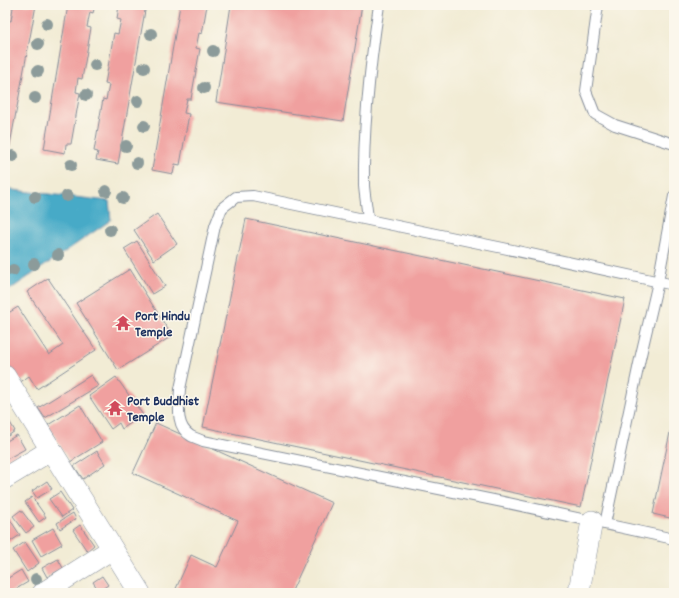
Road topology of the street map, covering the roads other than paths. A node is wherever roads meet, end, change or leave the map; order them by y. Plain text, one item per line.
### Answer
1 (379, 5) edge
2 (598, 5) edge
3 (674, 144) edge
4 (674, 196) edge
5 (368, 219) junction
6 (658, 282) junction
7 (674, 285) edge
8 (5, 376) edge
9 (51, 450) junction
10 (5, 478) edge
11 (599, 523) junction
12 (674, 539) edge
13 (112, 549) junction
14 (579, 591) dead end
15 (43, 593) edge
16 (140, 593) edge

1 - 5 lane
2 - 3 lane
4 - 6 lane
5 - 6 lane
5 - 11 lane
6 - 7 lane
6 - 11 lane
8 - 9 street
9 - 10 street
9 - 13 street
11 - 12 lane
11 - 14 street
13 - 15 street
13 - 16 street

